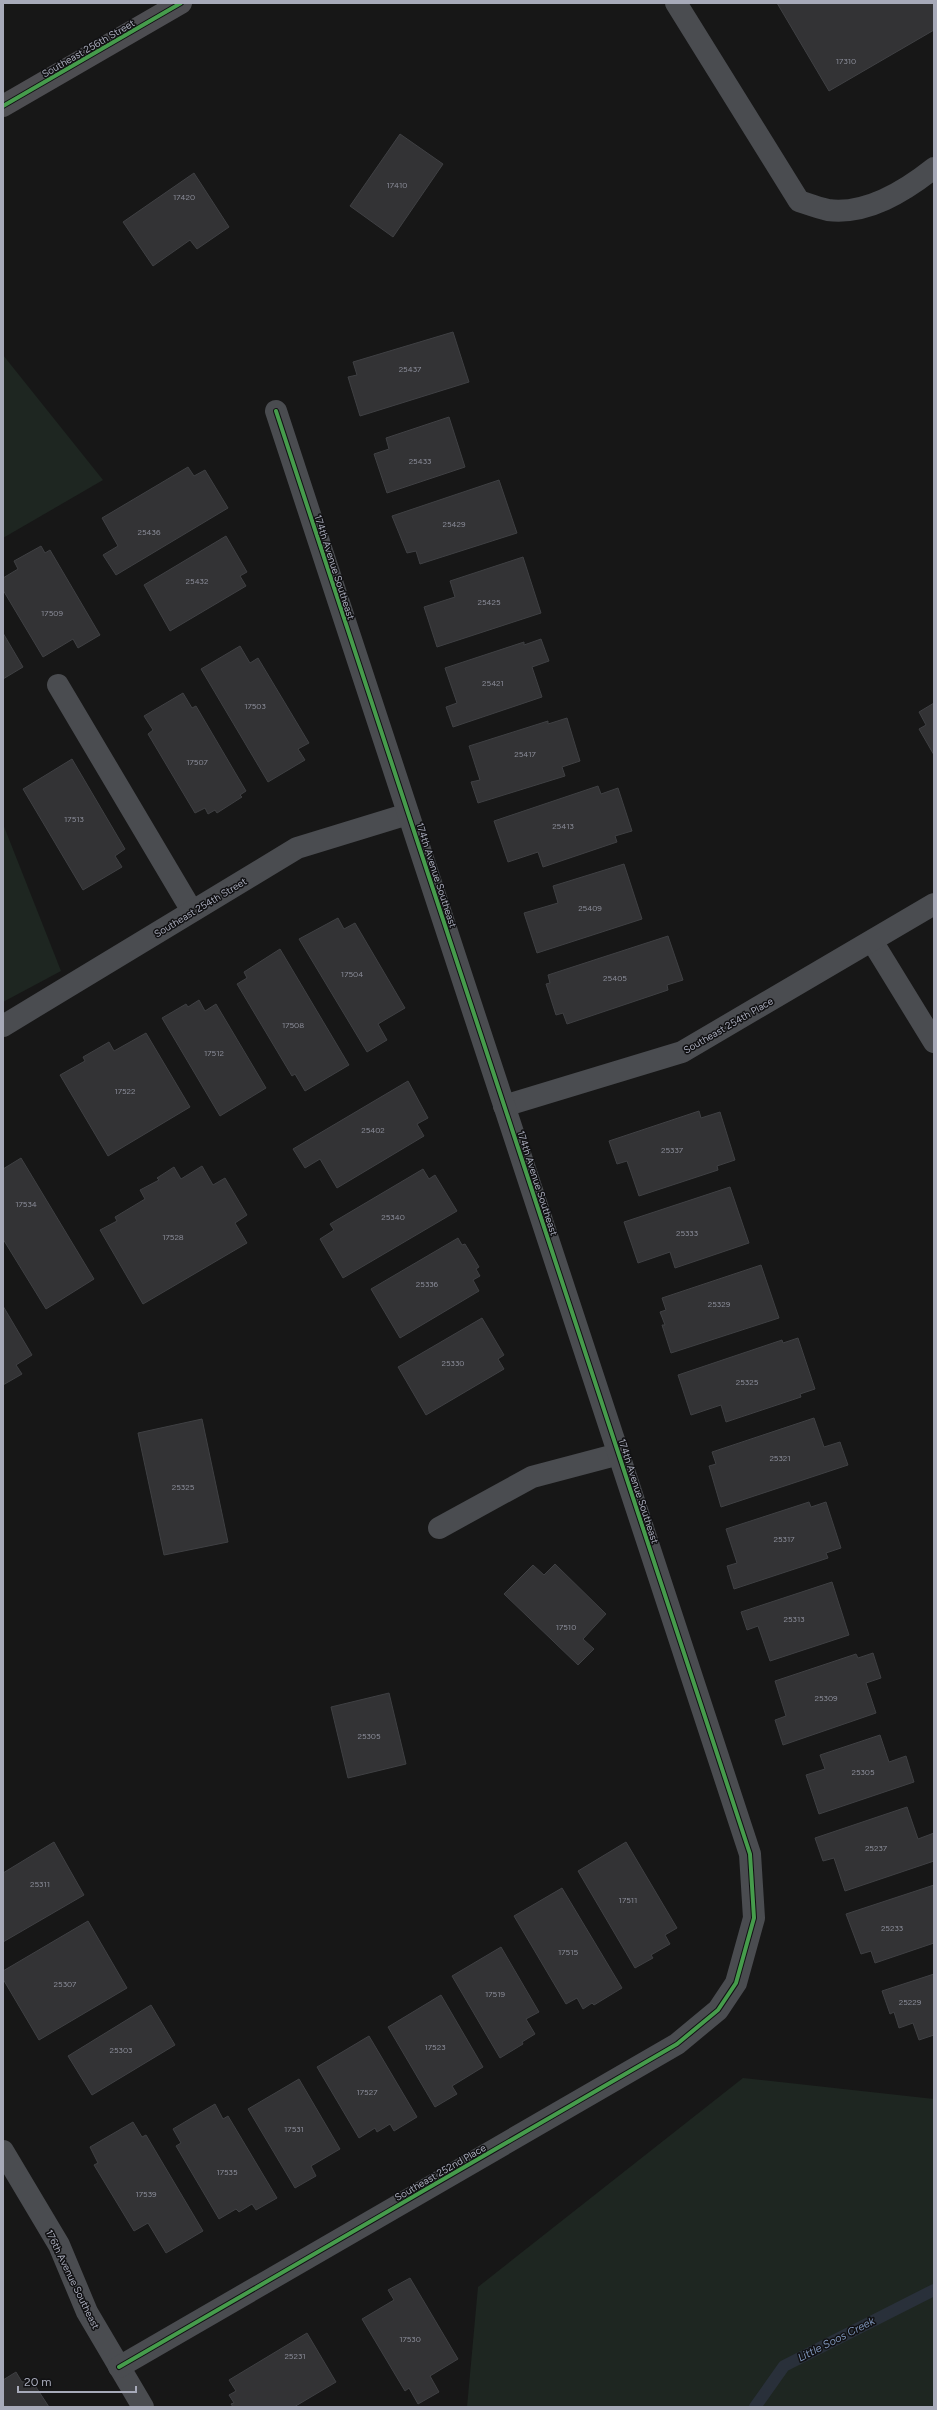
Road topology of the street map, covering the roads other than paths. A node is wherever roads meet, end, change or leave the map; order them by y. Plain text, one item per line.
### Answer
1 (181, 3) edge
2 (676, 3) edge
3 (3, 106) edge
4 (934, 168) edge
5 (276, 411) dead end
6 (58, 685) dead end
7 (408, 814) junction
8 (934, 904) edge
9 (192, 911) junction
10 (872, 941) junction
11 (3, 1026) edge
12 (934, 1042) edge
13 (504, 1106) junction
14 (619, 1454) junction
15 (439, 1528) dead end
16 (742, 1963) joint
17 (3, 2151) edge
18 (119, 2367) junction
19 (143, 2407) edge

1 - 3 main road, Southeast 256th Street
2 - 4 street
5 - 7 street, 174th Avenue Southeast
6 - 9 street
7 - 9 street, Southeast 254th Street
7 - 13 street, 174th Avenue Southeast
8 - 10 street, Southeast 254th Place
9 - 11 street, Southeast 254th Street
10 - 12 street
10 - 13 street, Southeast 254th Place
13 - 14 street, 174th Avenue Southeast
14 - 15 street
14 - 16 street, 174th Avenue Southeast
16 - 18 street, Southeast 252nd Place
17 - 18 street, 176th Avenue Southeast
18 - 19 street, 176th Avenue Southeast

